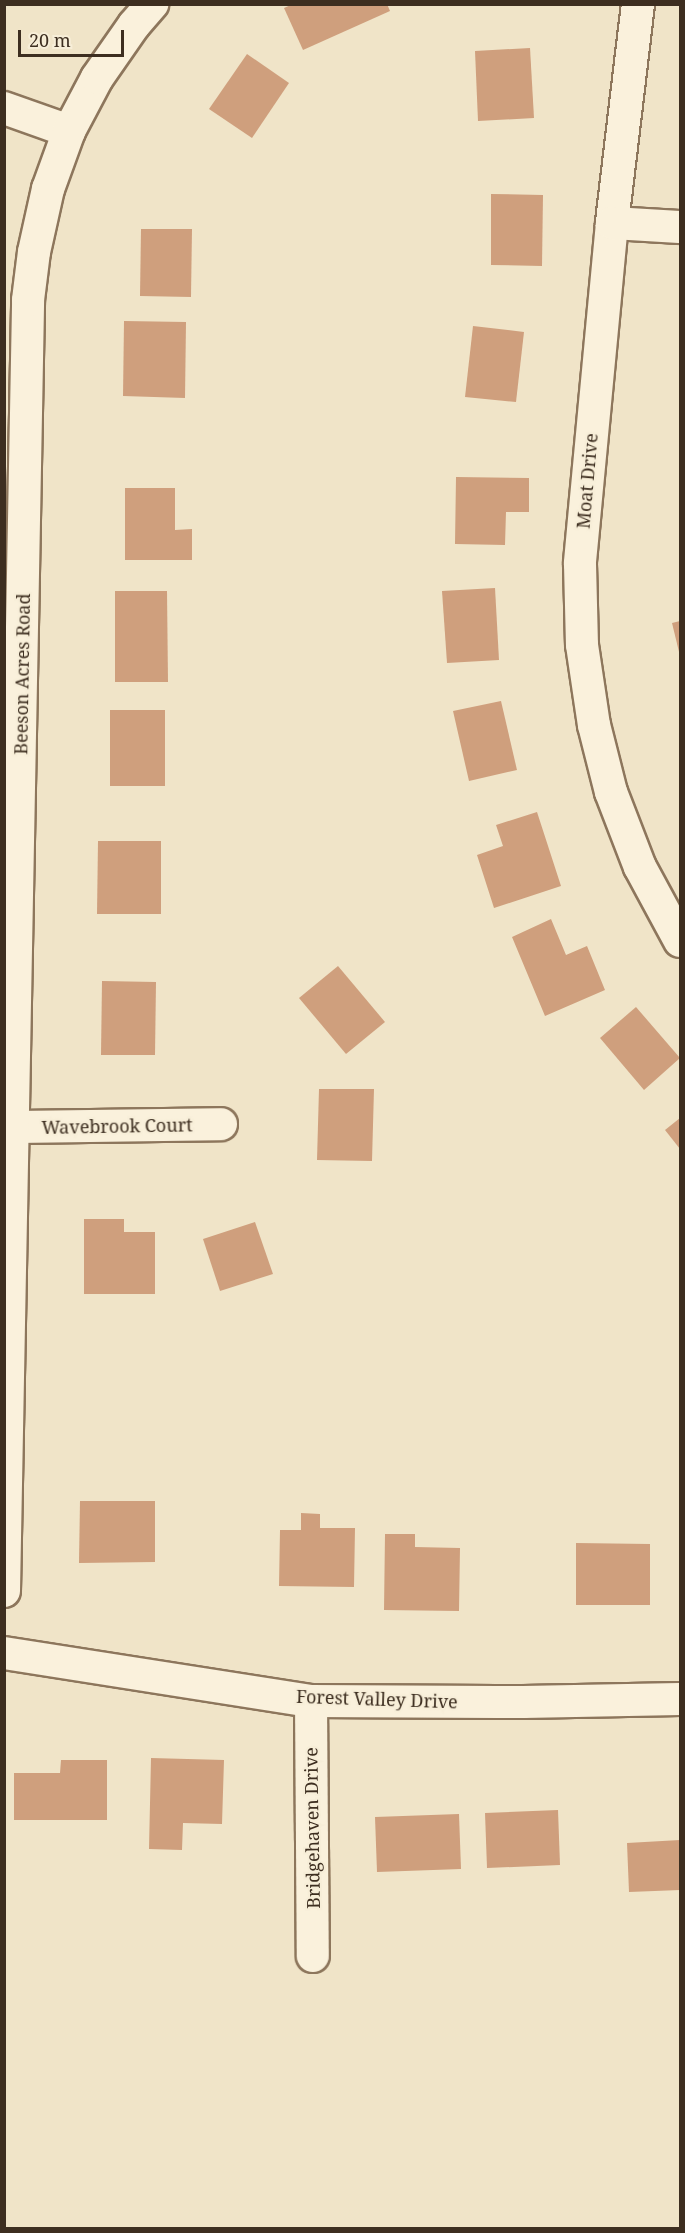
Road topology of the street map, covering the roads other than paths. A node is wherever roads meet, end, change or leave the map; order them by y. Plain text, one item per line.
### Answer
1 (152, 4) edge
2 (638, 4) edge
3 (4, 108) edge
4 (69, 131) junction
5 (612, 223) junction
6 (681, 227) edge
7 (681, 941) edge
8 (221, 1124) dead end
9 (14, 1127) junction
10 (4, 1591) edge
11 (4, 1653) edge
12 (681, 1699) edge
13 (311, 1701) junction
14 (313, 1956) dead end

1 - 4 street, Beeson Acres Road
2 - 5 street, Moat Drive
3 - 4 street
4 - 9 street, Beeson Acres Road
5 - 6 street
5 - 7 street, Moat Drive
8 - 9 street, Wavebrook Court
9 - 10 street, Beeson Acres Road
11 - 13 street, Forest Valley Drive
12 - 13 street, Forest Valley Drive
13 - 14 street, Bridgehaven Drive

